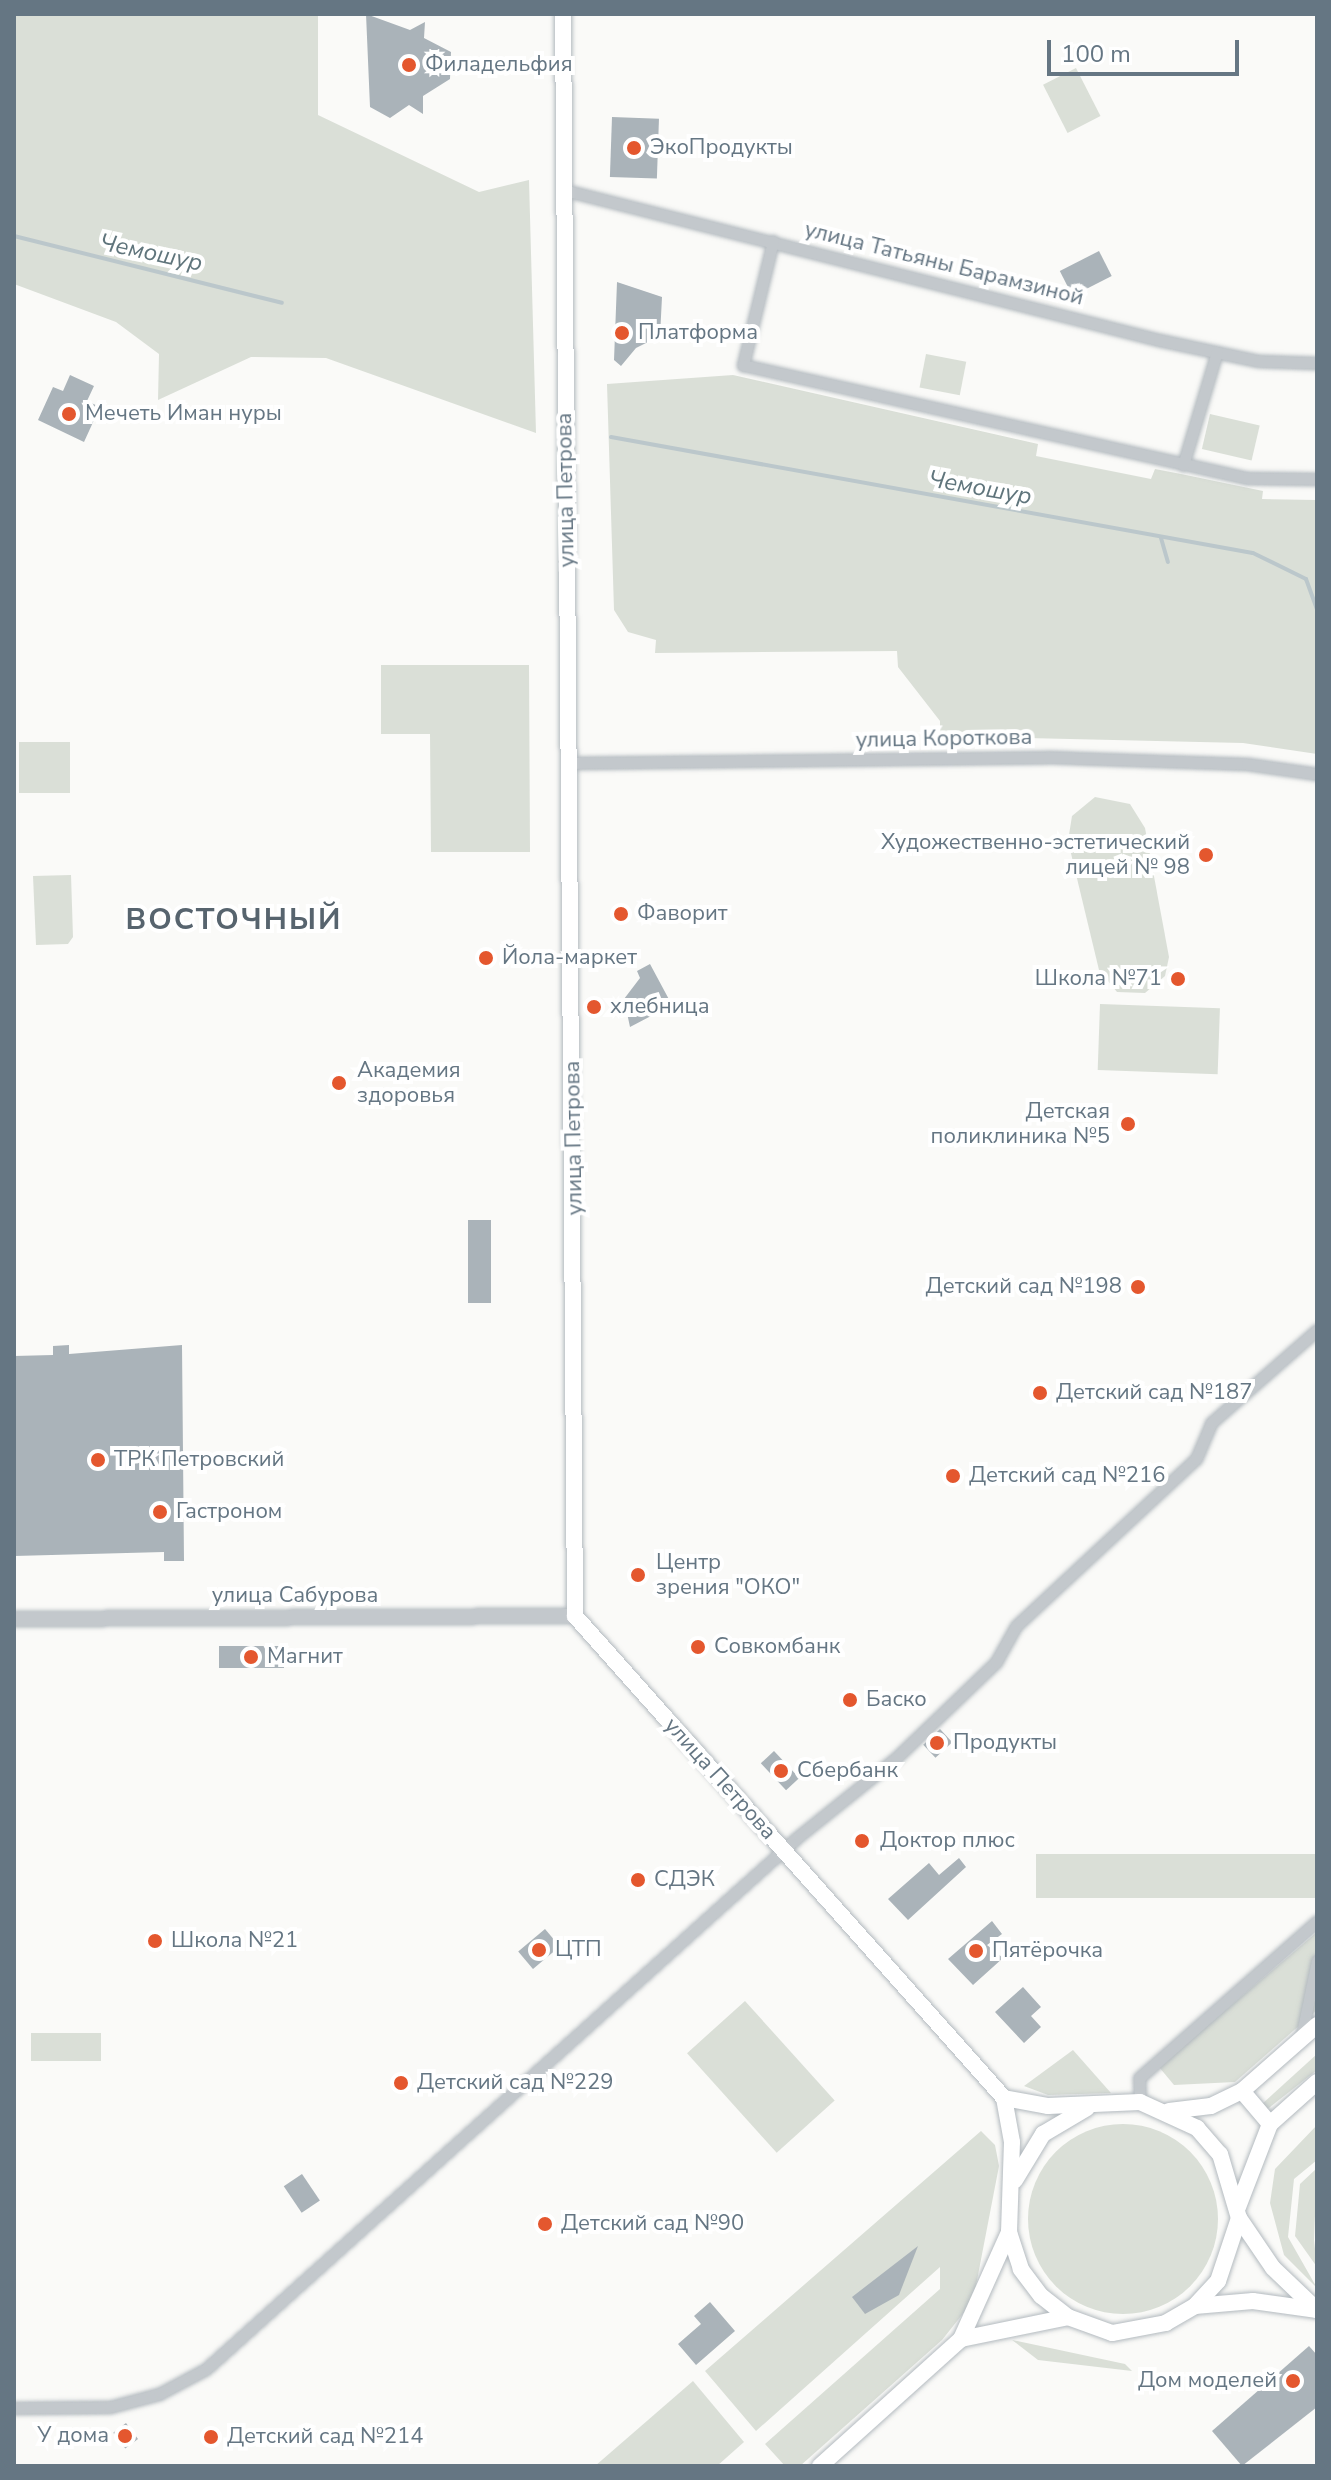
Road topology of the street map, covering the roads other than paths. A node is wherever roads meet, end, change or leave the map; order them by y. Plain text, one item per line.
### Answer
1 (563, 14) edge
2 (564, 190) junction
3 (773, 241) junction
4 (1217, 352) junction
5 (1317, 363) edge
6 (1183, 465) junction
7 (1317, 479) edge
8 (570, 763) junction
9 (1317, 774) edge
10 (1317, 1330) edge
11 (575, 1616) junction
12 (14, 1619) edge
13 (784, 1851) junction
14 (1317, 1921) edge
15 (1317, 1961) edge
16 (1317, 2025) edge
17 (1300, 2039) junction
18 (1317, 2082) edge
19 (1242, 2091) junction
20 (1004, 2098) junction
21 (1140, 2102) junction
22 (1096, 2105) junction
23 (1169, 2111) junction
24 (1270, 2124) junction
25 (1013, 2185) junction
26 (1238, 2212) junction
27 (1009, 2232) junction
28 (1195, 2306) junction
29 (1317, 2310) edge
30 (1068, 2317) junction
31 (961, 2339) junction
32 (14, 2408) edge
33 (820, 2466) edge

1 - 2 main road, улица Петрова
2 - 3 street, улица Татьяны Барамзиной
2 - 8 main road, улица Петрова
3 - 4 street, улица Татьяны Барамзиной
3 - 6 street
4 - 5 street, улица Татьяны Барамзиной
4 - 6 street
6 - 7 street
8 - 9 street, улица Короткова
8 - 11 main road, улица Петрова
10 - 13 street
11 - 12 street, улица Сабурова
11 - 13 main road, улица Петрова
13 - 20 main road, улица Петрова
13 - 32 street
14 - 21 street
15 - 17 street
16 - 17 main road
17 - 19 main road
18 - 24 main road
19 - 23 main road
19 - 24 main road
20 - 22 main road
20 - 25 main road
21 - 22 main road
21 - 23 main road
22 - 25 main road
23 - 26 main road
24 - 26 main road
25 - 27 main road
26 - 28 main road
26 - 29 main road
27 - 30 main road
27 - 31 main road
28 - 29 main road
28 - 30 main road
30 - 31 main road
31 - 33 main road

